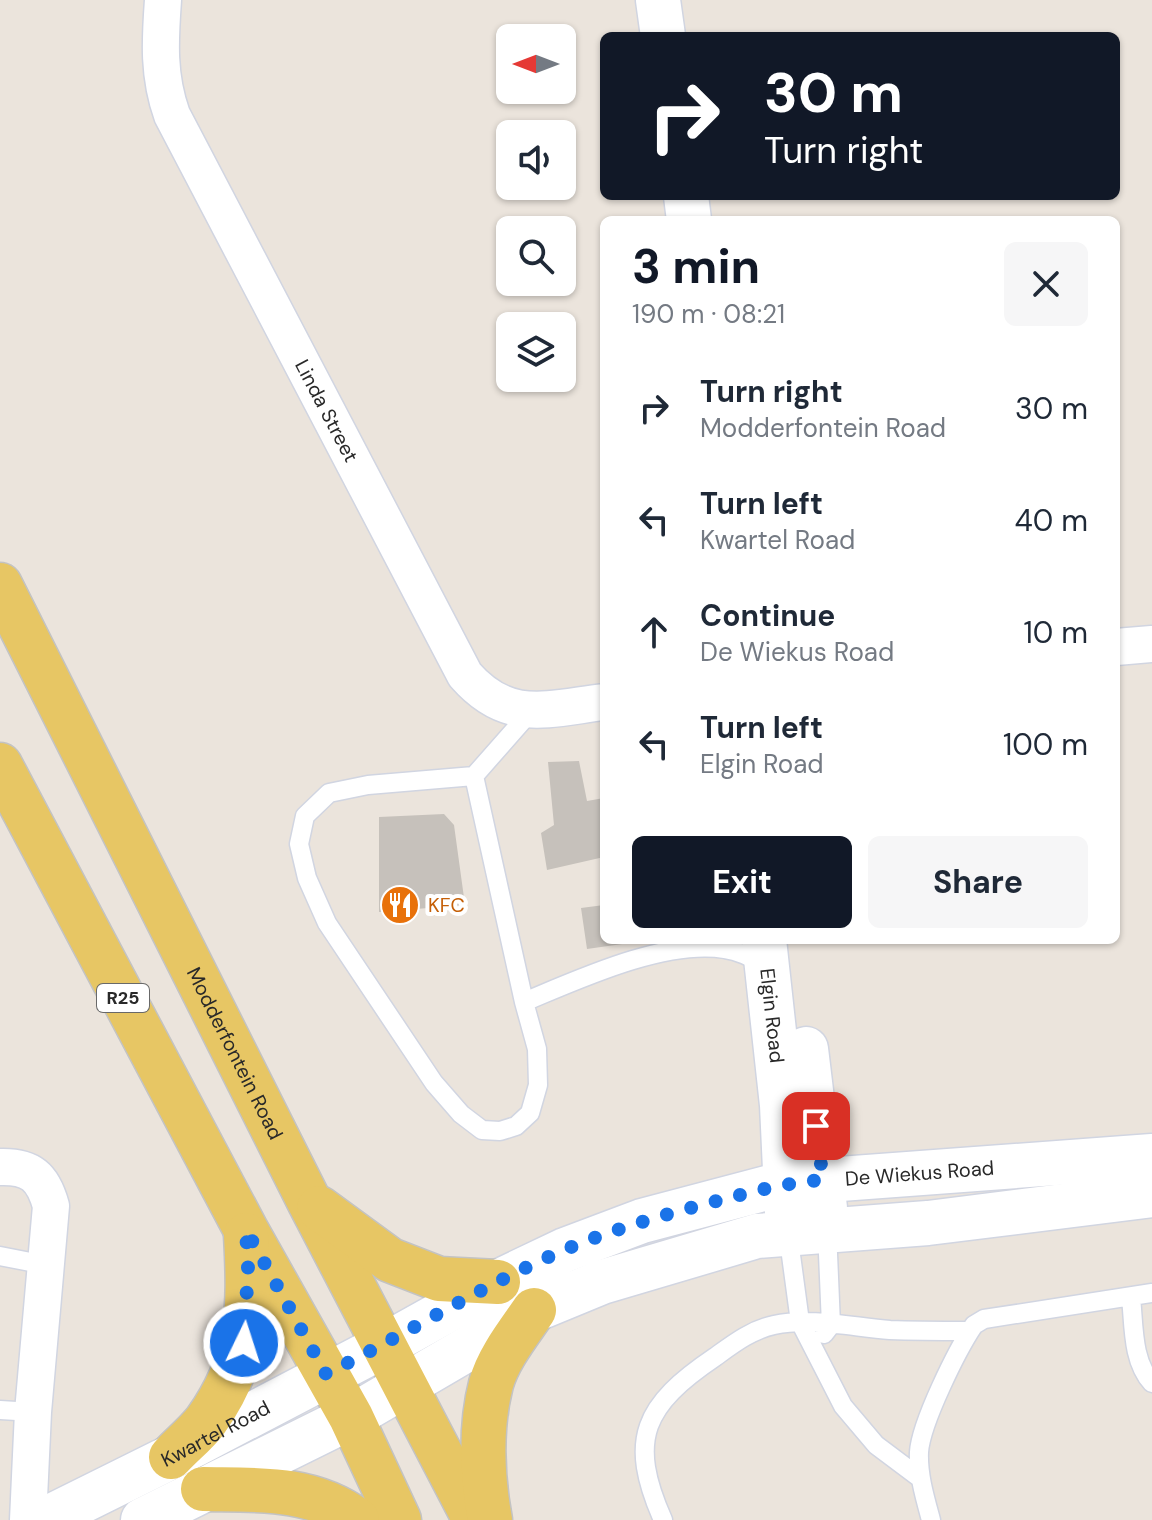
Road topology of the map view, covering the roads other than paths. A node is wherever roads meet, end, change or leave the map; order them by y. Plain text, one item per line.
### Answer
1 (163, 0) edge
2 (635, 0) edge
3 (658, 0) edge
4 (639, 32) edge
5 (662, 32) edge
6 (0, 585) edge
7 (1152, 644) edge
8 (1120, 647) edge
9 (600, 702) edge
10 (532, 710) junction
11 (0, 765) edge
12 (474, 776) junction
13 (774, 949) edge
14 (524, 1002) junction
15 (1152, 1156) edge
16 (0, 1167) edge
17 (804, 1182) junction
18 (1152, 1195) edge
19 (310, 1203) junction
20 (246, 1230) junction
21 (807, 1231) junction
22 (0, 1256) edge
23 (46, 1265) junction
24 (498, 1282) junction
25 (1152, 1293) edge
26 (1131, 1297) junction
27 (534, 1310) junction
28 (800, 1322) junction
29 (831, 1325) junction
30 (969, 1331) junction
31 (385, 1345) junction
32 (813, 1350) junction
33 (326, 1374) junction
34 (1152, 1383) edge
35 (406, 1385) junction
36 (17, 1411) edge
37 (351, 1417) junction
38 (171, 1457) junction
39 (920, 1478) junction
40 (203, 1489) junction
41 (28, 1520) edge
42 (44, 1520) edge
43 (143, 1520) edge
44 (357, 1520) edge
45 (399, 1520) edge
46 (475, 1520) edge
47 (490, 1520) edge
48 (663, 1520) edge
49 (931, 1520) edge

1 - 10 street, Linda Street
2 - 4 street
3 - 5 street
6 - 19 main road, Modderfontein Road
7 - 8 street
9 - 10 street, Linda Street
10 - 12 lane
11 - 20 main road, R25
12 - 14 lane
12 - 14 lane
13 - 14 lane
13 - 17 street, Elgin Road
15 - 17 street, De Wiekus Road
16 - 23 street
17 - 21 street, Elgin Road
17 - 24 street, De Wiekus Road
18 - 21 street
19 - 24 main road
19 - 31 main road, Modderfontein Road
20 - 33 main road, R25
20 - 38 main road
21 - 27 street
21 - 28 lane
21 - 29 lane
22 - 23 lane
23 - 36 street
24 - 31 street, De Wiekus Road
25 - 26 lane
26 - 30 lane
26 - 34 lane
27 - 35 street
27 - 47 main road
28 - 29 lane
28 - 32 lane
28 - 48 lane
29 - 30 lane
29 - 32 lane
30 - 39 lane
31 - 33 street, Kwartel Road
31 - 35 main road, Modderfontein Road
32 - 39 lane
33 - 37 main road, R25
33 - 38 street, Kwartel Road
35 - 37 street
35 - 46 main road, Modderfontein Road
36 - 41 street
37 - 40 street
37 - 45 main road, R25
38 - 42 street, Kwartel Road
39 - 49 lane
40 - 43 street
40 - 44 main road

